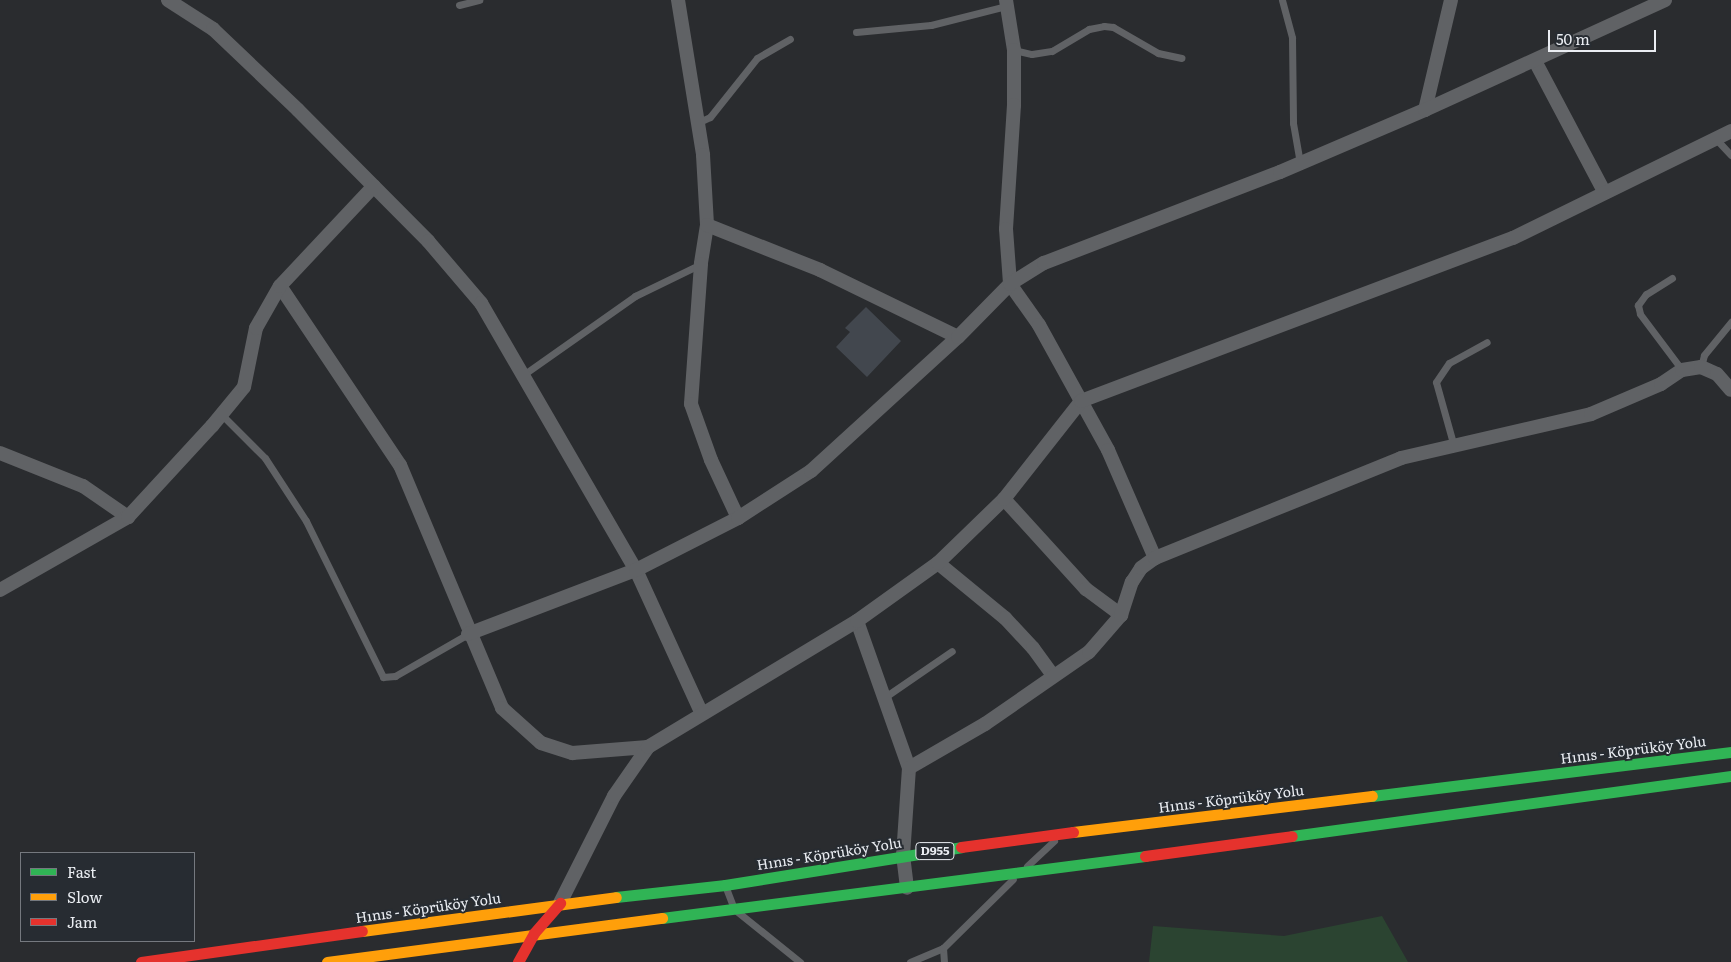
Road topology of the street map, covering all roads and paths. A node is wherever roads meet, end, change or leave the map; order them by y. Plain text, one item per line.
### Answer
1 (168, 0) edge
2 (479, 0) edge
3 (678, 0) edge
4 (1282, 0) edge
5 (1450, 0) edge
6 (1665, 0) edge
7 (1006, 3) edge
8 (459, 5) dead end
9 (856, 32) dead end
10 (790, 39) dead end
11 (1014, 50) junction
12 (1180, 58) dead end
13 (1535, 61) junction
14 (1425, 110) junction
15 (697, 123) junction
16 (1731, 131) edge
17 (1716, 138) junction
18 (1731, 155) edge
19 (1300, 163) junction
20 (374, 186) junction
21 (1605, 193) junction
22 (707, 225) junction
23 (701, 264) junction
24 (1672, 278) dead end
25 (1010, 284) junction
26 (280, 286) junction
27 (1731, 322) edge
28 (958, 337) junction
29 (1487, 342) dead end
30 (1701, 367) junction
31 (1682, 370) junction
32 (523, 375) junction
33 (1731, 390) edge
34 (1081, 401) junction
35 (222, 415) junction
36 (1453, 444) junction
37 (0, 453) edge
38 (1004, 499) junction
39 (128, 517) junction
40 (738, 518) junction
41 (1155, 558) junction
42 (938, 563) junction
43 (636, 570) junction
44 (0, 590) edge
45 (1121, 615) junction
46 (857, 621) junction
47 (468, 634) junction
48 (952, 651) dead end
49 (1053, 676) junction
50 (885, 697) junction
51 (702, 714) junction
52 (648, 747) junction
53 (1731, 752) edge
54 (908, 768) junction
55 (1731, 776) edge
56 (1061, 834) junction
57 (904, 856) junction
58 (1020, 873) junction
59 (725, 885) junction
60 (907, 888) junction
61 (560, 903) junction
62 (734, 909) junction
63 (534, 933) junction
64 (943, 948) junction
65 (141, 962) edge
66 (327, 962) edge
67 (518, 962) edge
68 (800, 962) edge
69 (910, 962) edge
70 (944, 962) edge

1 - 20 street
2 - 8 lane
3 - 15 street
4 - 19 lane
5 - 14 street
6 - 13 street
7 - 9 lane
7 - 11 street
10 - 15 lane
11 - 12 lane
11 - 25 street
13 - 14 street
13 - 21 street
14 - 19 street
15 - 22 street
16 - 17 street
17 - 18 lane
17 - 21 street
19 - 25 street
20 - 26 street
20 - 32 street
21 - 34 street
22 - 23 street
22 - 28 street
23 - 32 lane
23 - 40 street
24 - 31 lane
25 - 28 street
25 - 34 street
26 - 35 street
26 - 47 street
27 - 30 lane
28 - 40 street
29 - 36 lane
30 - 31 street
30 - 33 street
31 - 36 street
32 - 43 street
34 - 38 street
34 - 41 street
35 - 39 street
35 - 47 lane
36 - 41 street
37 - 39 street
38 - 42 street
38 - 45 street
39 - 44 street
40 - 43 street
41 - 45 street
42 - 46 street
42 - 49 street
43 - 47 street
43 - 51 street
45 - 49 street
46 - 50 street
46 - 51 street
47 - 52 street
48 - 50 lane
49 - 54 street
50 - 54 street
51 - 52 street
52 - 61 street
53 - 56 main road, Hınıs - Köprüköy Yolu / D955
54 - 57 street
55 - 58 main road
56 - 57 main road, Hınıs - Köprüköy Yolu / D955
56 - 58 lane
57 - 59 main road, Hınıs - Köprüköy Yolu / D955
57 - 60 street
58 - 60 main road
58 - 64 lane
59 - 61 main road, Hınıs - Köprüköy Yolu / D955
59 - 62 lane
60 - 62 main road
61 - 63 main road
61 - 65 main road, Hınıs - Köprüköy Yolu / D955
62 - 63 main road
62 - 68 lane
63 - 66 main road
63 - 67 main road
64 - 69 lane
64 - 70 lane

